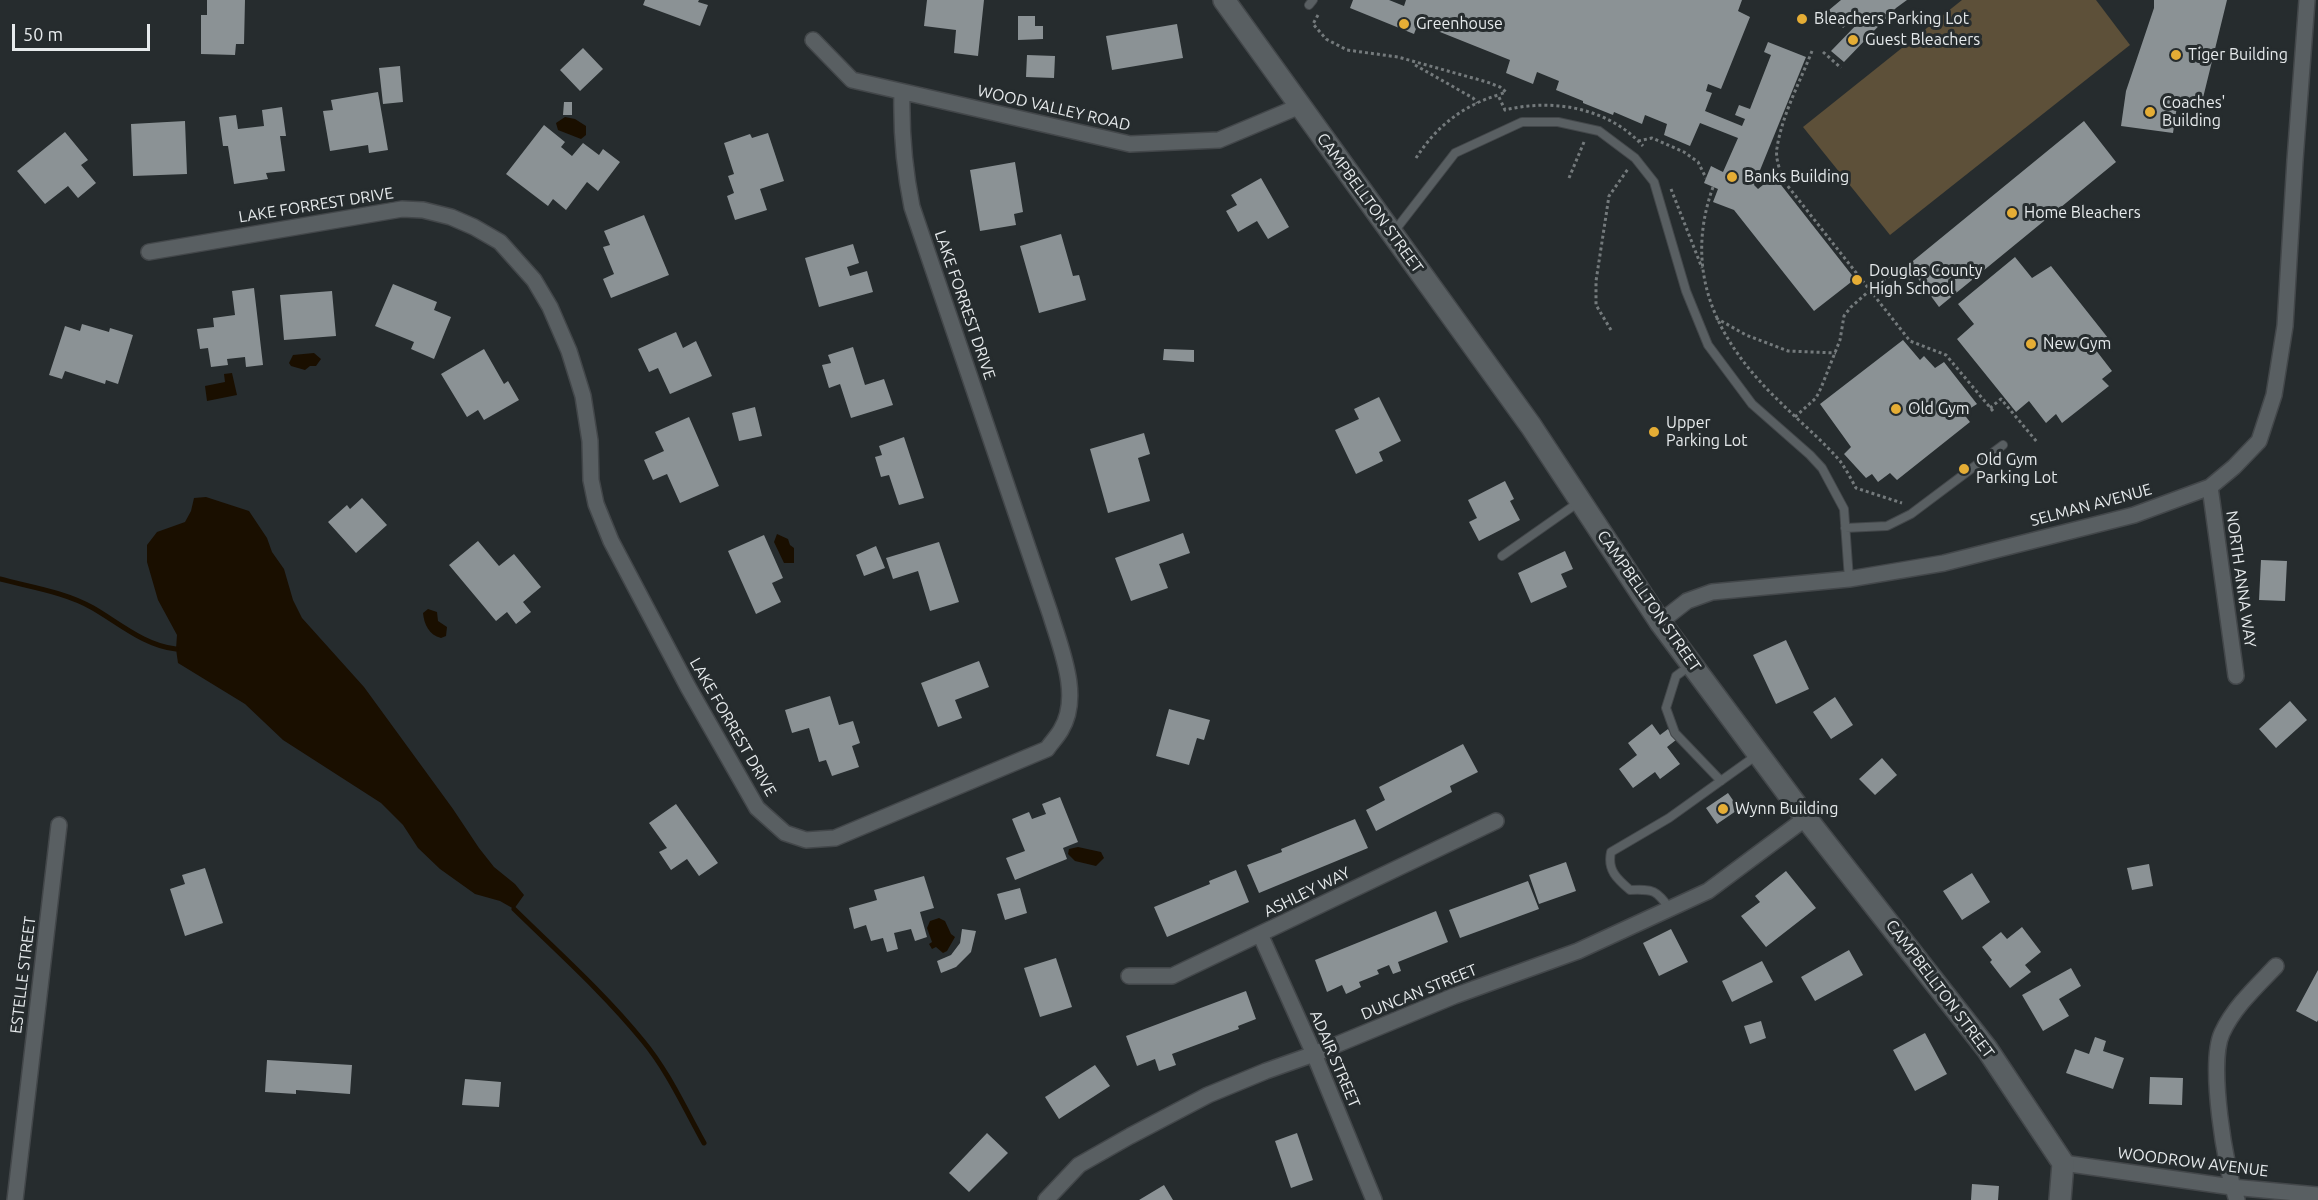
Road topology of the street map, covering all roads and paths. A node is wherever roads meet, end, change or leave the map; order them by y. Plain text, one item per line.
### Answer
1 (1224, 0) edge
2 (2307, 0) edge
3 (1324, 7) dead end
4 (813, 40) dead end
5 (1812, 51) dead end
6 (1823, 52) dead end
7 (1408, 61) junction
8 (1842, 68) dead end
9 (902, 92) junction
10 (1498, 95) junction
11 (1477, 103) junction
12 (1300, 106) junction
13 (1638, 141) junction
14 (1584, 142) dead end
15 (1644, 147) junction
16 (1648, 152) dead end
17 (1416, 158) dead end
18 (1635, 158) junction
19 (1569, 178) dead end
20 (1706, 178) dead end
21 (1668, 184) dead end
22 (1713, 187) dead end
23 (1392, 234) junction
24 (150, 252) dead end
25 (1702, 268) junction
26 (1899, 269) dead end
27 (1869, 291) junction
28 (1715, 318) junction
29 (1611, 330) dead end
30 (1836, 353) junction
31 (1796, 417) junction
32 (2037, 442) dead end
33 (2002, 445) dead end
34 (2210, 488) junction
35 (1580, 501) junction
36 (1904, 503) dead end
37 (1845, 528) junction
38 (1502, 556) dead end
39 (1849, 579) junction
40 (1660, 622) junction
41 (1692, 664) junction
42 (2236, 676) dead end
43 (1758, 754) junction
44 (1721, 781) junction
45 (1806, 818) junction
46 (1496, 821) dead end
47 (58, 825) dead end
48 (1670, 909) junction
49 (1260, 934) junction
50 (2276, 966) dead end
51 (1129, 976) dead end
52 (1314, 1054) junction
53 (2063, 1163) junction
54 (2234, 1193) edge
55 (2318, 1195) edge
56 (15, 1200) edge
57 (1046, 1200) edge
58 (1374, 1200) edge
59 (2060, 1200) edge

1 - 12 main road, CAMPBELLTON STREET
2 - 34 street, SELMAN AVENUE
3 - 7 path
4 - 9 street, WOOD VALLEY ROAD
5 - 27 path
6 - 8 path
7 - 10 path
7 - 11 path
9 - 12 street, WOOD VALLEY ROAD
9 - 24 street, LAKE FORREST DRIVE
10 - 11 path
10 - 13 path
11 - 17 path
12 - 23 main road, CAMPBELLTON STREET
13 - 15 path
13 - 20 path
14 - 19 path
15 - 16 path
15 - 18 path
18 - 23 lane
18 - 29 path
18 - 37 lane
21 - 25 path
22 - 25 path
23 - 35 main road, CAMPBELLTON STREET
25 - 28 path
26 - 27 path
27 - 30 path
27 - 32 path
28 - 30 path
28 - 31 path
30 - 31 path
31 - 36 path
33 - 37 lane
34 - 39 street, SELMAN AVENUE
34 - 42 street, NORTH ANNA WAY
35 - 38 lane
35 - 40 main road, CAMPBELLTON STREET
37 - 39 lane
39 - 40 street, SELMAN AVENUE
40 - 41 main road, CAMPBELLTON STREET
41 - 43 main road, CAMPBELLTON STREET
41 - 44 lane
43 - 44 lane
43 - 45 main road, CAMPBELLTON STREET
44 - 48 lane
45 - 48 street, DUNCAN STREET
45 - 53 main road, CAMPBELLTON STREET
46 - 49 street, ASHLEY WAY
47 - 56 street, ESTELLE STREET
48 - 52 street, DUNCAN STREET
49 - 51 street, ASHLEY WAY
49 - 52 street, ADAIR STREET
50 - 54 street
52 - 57 street, DUNCAN STREET
52 - 58 street, ADAIR STREET
53 - 54 street, WOODROW AVENUE
53 - 59 main road
54 - 55 street, WOODROW AVENUE

